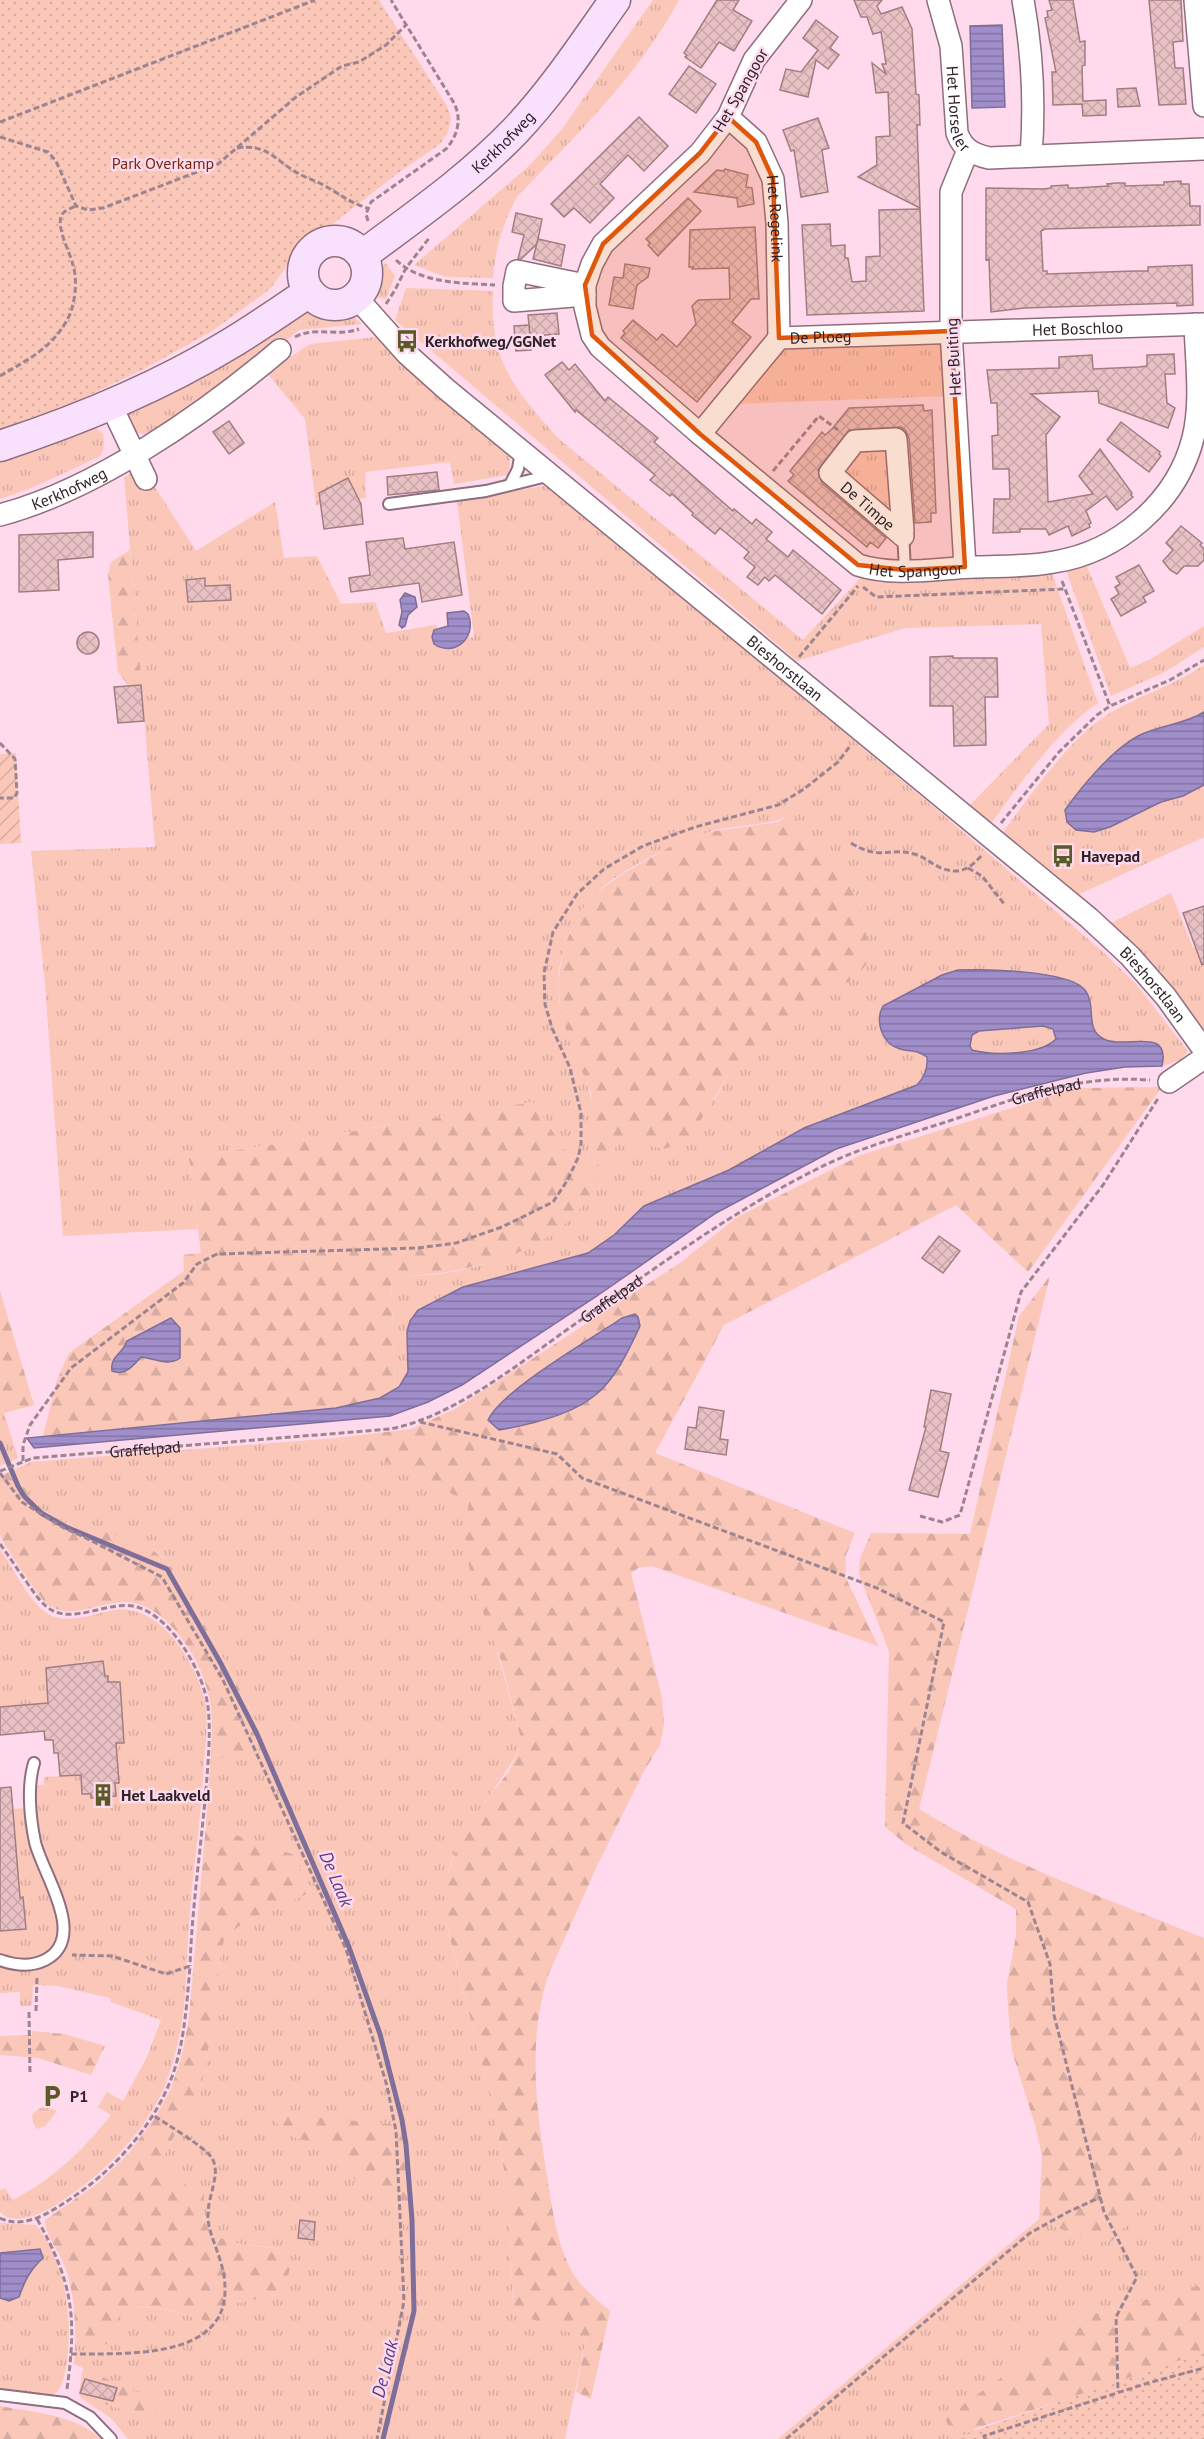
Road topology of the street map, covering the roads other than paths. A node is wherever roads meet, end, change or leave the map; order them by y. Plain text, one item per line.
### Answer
1 (615, 0) edge
2 (801, 0) edge
3 (938, 0) edge
4 (1023, 0) edge
5 (1195, 0) edge
6 (1204, 106) edge
7 (728, 117) junction
8 (1204, 148) edge
9 (968, 150) junction
10 (1031, 156) junction
11 (372, 248) junction
12 (514, 286) road end
13 (585, 290) junction
14 (309, 292) junction
15 (364, 307) junction
16 (1200, 324) edge
17 (951, 331) junction
18 (779, 338) junction
19 (280, 350) road end
20 (111, 405) junction
21 (700, 434) junction
22 (0, 446) edge
23 (521, 450) junction
24 (134, 454) junction
25 (551, 475) junction
26 (146, 479) dead end
27 (511, 483) junction
28 (389, 504) dead end
29 (0, 515) edge
30 (903, 533) junction
31 (965, 567) junction
32 (905, 570) junction
33 (1204, 1050) edge
34 (1204, 1058) edge
35 (1169, 1082) road end
36 (34, 1763) dead end
37 (0, 1960) edge
38 (0, 2395) edge
39 (111, 2439) edge

1 - 11 street, Kerkhofweg
2 - 7 street, Het Spangoor
3 - 9 street, Het Horseler
4 - 10 street
5 - 6 street
7 - 13 street, Het Spangoor
7 - 18 street, Het Regelink
8 - 10 street, Het Horseler
9 - 10 street, Het Horseler
9 - 17 street, Het Buiting
11 - 14 street
11 - 15 street
12 - 13 street
13 - 21 street, Het Spangoor
14 - 15 street
14 - 20 street
15 - 23 street, Bieshorstlaan
16 - 17 street, Het Boschloo
16 - 31 street, Het Spangoor
17 - 18 street, De Ploeg
17 - 31 street, Het Buiting
18 - 21 street, De Ploeg
19 - 24 street, Kerkhofweg
20 - 22 street
20 - 24 street
21 - 32 street, Het Spangoor
23 - 25 street, Bieshorstlaan
23 - 27 lane
24 - 26 street
24 - 29 street, Kerkhofweg
25 - 27 lane
25 - 33 street, Bieshorstlaan
27 - 28 lane
30 - 30 street, De Timpe
30 - 32 lane, De Timpe
31 - 32 street, Het Spangoor
34 - 35 street
36 - 37 lane
38 - 39 lane

